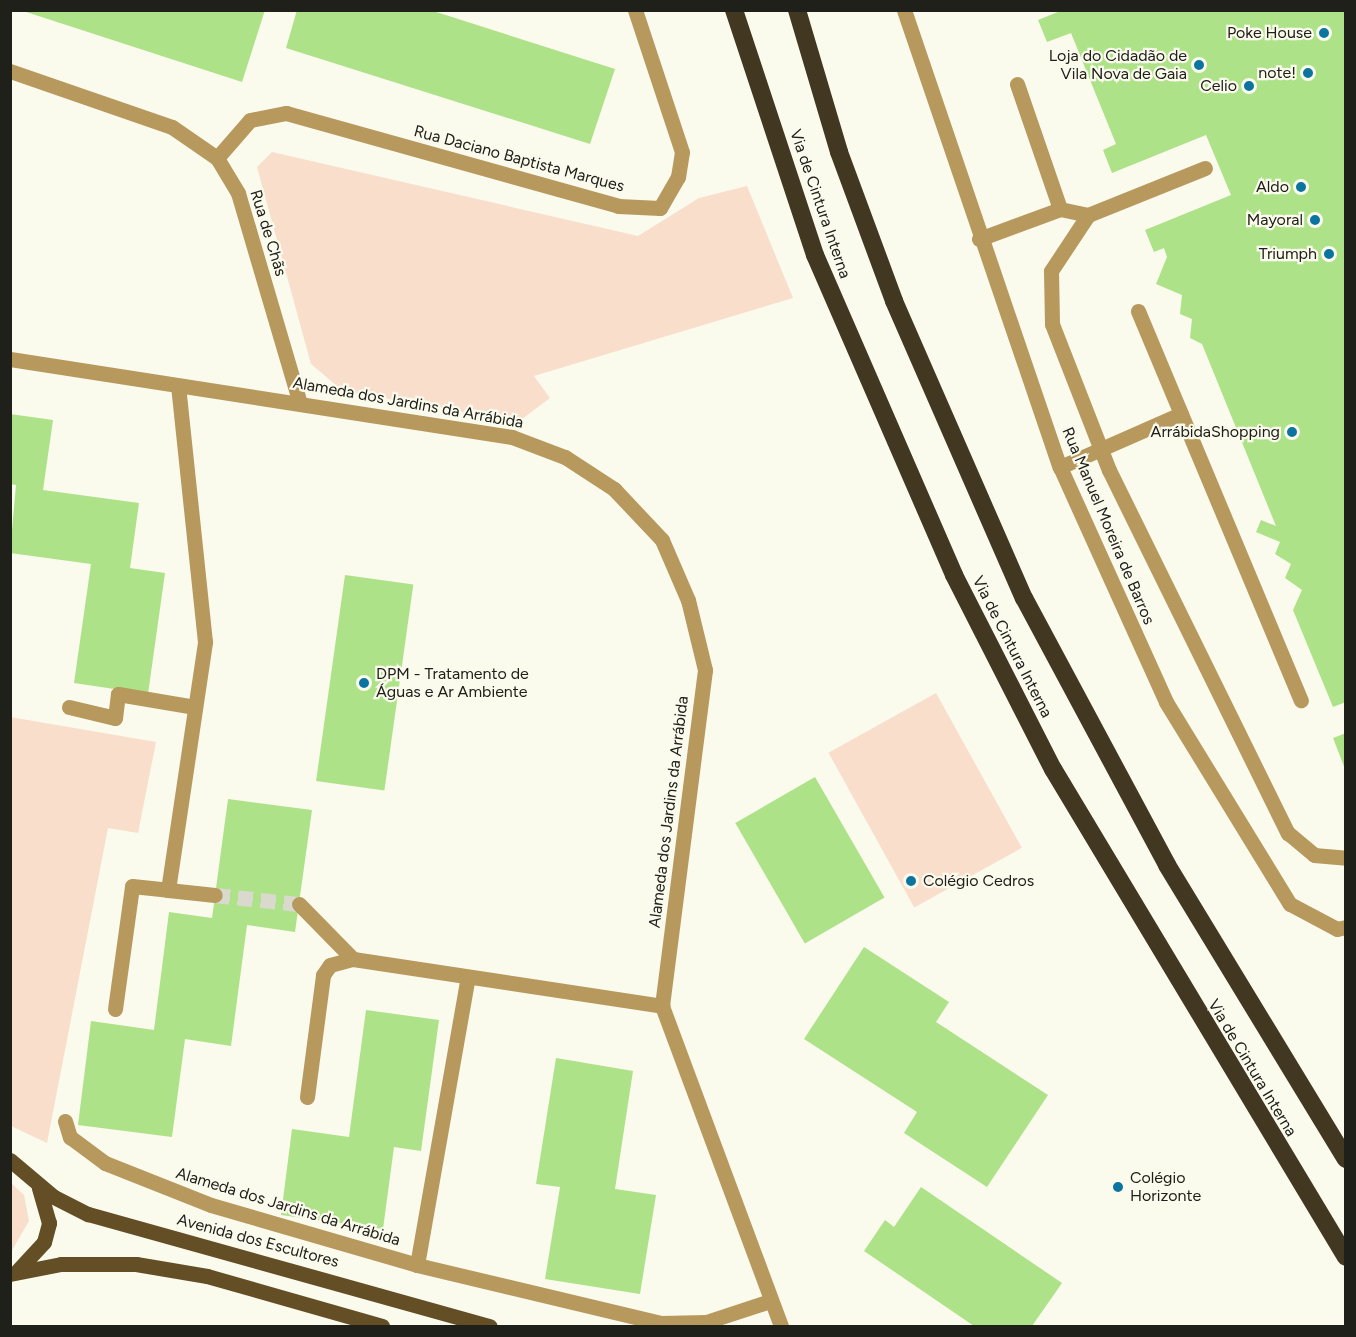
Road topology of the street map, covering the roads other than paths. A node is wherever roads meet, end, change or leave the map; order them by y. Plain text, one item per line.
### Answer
1 (635, 10) edge
2 (734, 10) edge
3 (797, 10) edge
4 (904, 10) edge
5 (10, 71) edge
6 (1017, 84) dead end
7 (217, 158) junction
8 (1205, 168) dead end
9 (1060, 209) junction
10 (1088, 215) junction
11 (980, 239) junction
12 (1138, 310) dead end
13 (11, 358) edge
14 (178, 385) junction
15 (300, 400) junction
16 (1181, 414) junction
17 (1100, 446) junction
18 (1060, 466) junction
19 (1301, 700) dead end
20 (69, 707) dead end
21 (195, 707) junction
22 (1346, 858) edge
23 (168, 890) junction
24 (215, 895) tunnel mouth
25 (299, 904) tunnel mouth
26 (1346, 927) edge
27 (353, 959) junction
28 (468, 977) junction
29 (662, 1006) junction
30 (115, 1009) dead end
31 (307, 1097) dead end
32 (65, 1121) dead end
33 (1346, 1159) edge
34 (10, 1160) edge
35 (27, 1170) junction
36 (1346, 1257) edge
37 (417, 1265) junction
38 (10, 1273) edge
39 (770, 1301) junction
40 (382, 1326) edge
41 (490, 1326) edge
42 (781, 1326) edge

1 - 7 street, Rua Daciano Baptista Marques
2 - 36 highway, Via de Cintura Interna
3 - 33 highway, Via de Cintura Interna
4 - 11 street, Rua Manuel Moreira de Barros
5 - 7 street, Rua de Chãs
6 - 9 street
7 - 15 street, Rua de Chãs
8 - 10 street
9 - 10 street
9 - 11 street
10 - 17 street
11 - 18 street, Rua Manuel Moreira de Barros
12 - 16 street
13 - 14 street, Alameda dos Jardins da Arrábida
14 - 15 street, Alameda dos Jardins da Arrábida
14 - 21 street
15 - 29 street, Alameda dos Jardins da Arrábida
16 - 17 street
16 - 19 street
17 - 18 street
17 - 22 street
18 - 26 street, Rua Manuel Moreira de Barros
20 - 21 street
21 - 23 street
23 - 24 street
23 - 30 street
25 - 27 street
27 - 28 street
27 - 31 street
28 - 29 street
28 - 37 street, Alameda dos Jardins da Arrábida
29 - 39 street, Alameda dos Jardins da Arrábida
32 - 37 street, Alameda dos Jardins da Arrábida
34 - 35 main road, Avenida dos Escultores
35 - 38 main road, Avenida dos Escultores
35 - 41 main road, Avenida dos Escultores
37 - 39 street, Alameda dos Jardins da Arrábida
38 - 40 main road, Avenida dos Escultores
39 - 42 street, Alameda dos Jardins da Arrábida

